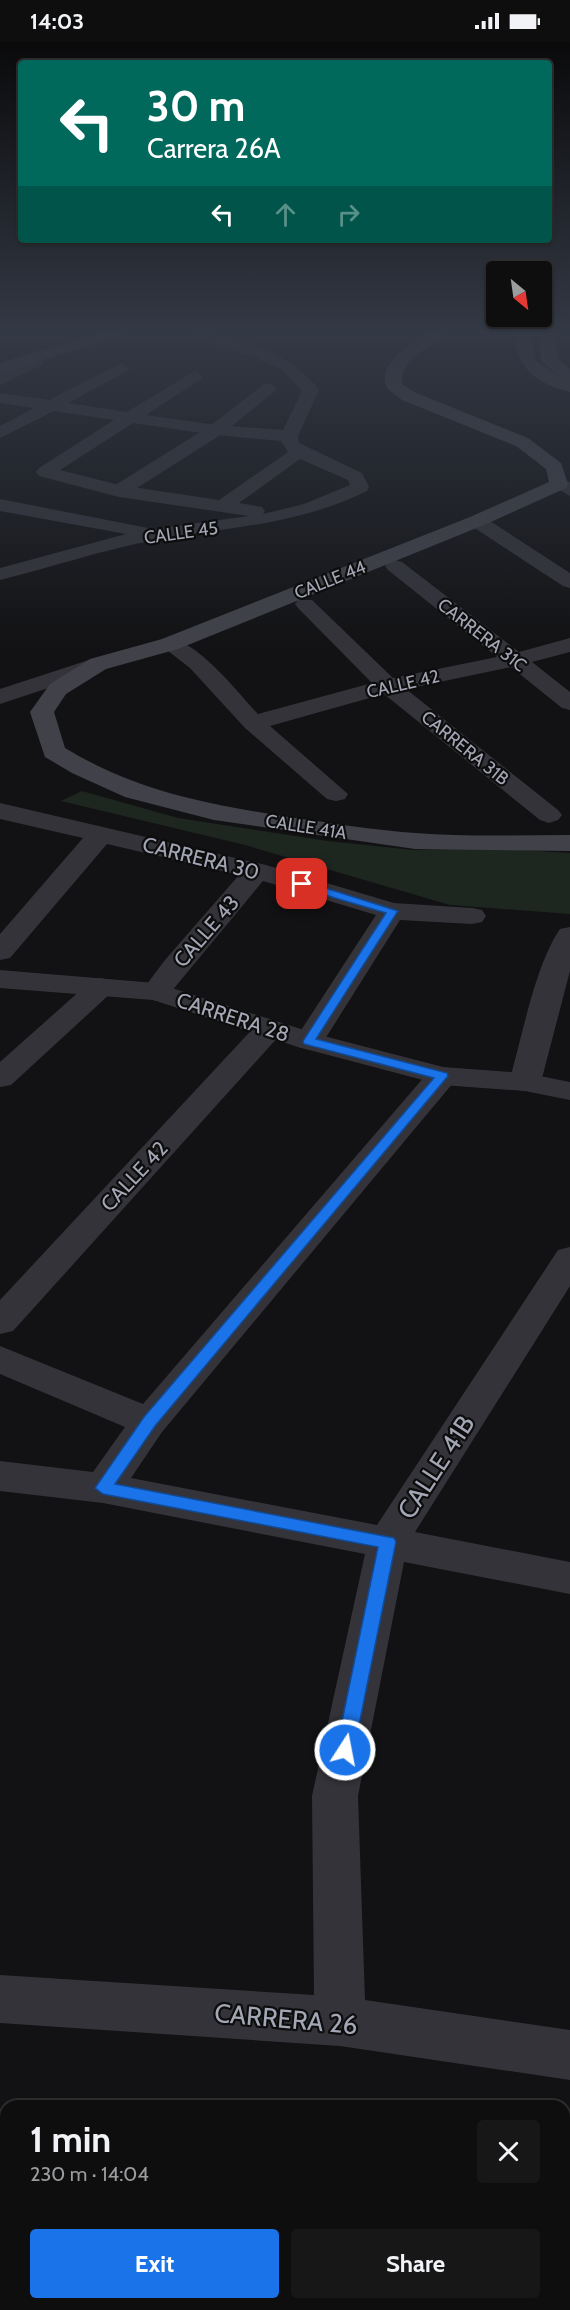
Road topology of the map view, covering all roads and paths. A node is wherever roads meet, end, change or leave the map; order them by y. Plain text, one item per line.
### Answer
1 (104, 436) edge
2 (207, 436) edge
3 (289, 436) edge
4 (507, 436) edge
5 (299, 453) junction
6 (565, 487) edge
7 (119, 491) junction
8 (0, 505) edge
9 (221, 507) junction
10 (291, 514) junction
11 (477, 521) junction
12 (156, 534) junction
13 (395, 566) dead end
14 (0, 574) edge
15 (570, 582) edge
16 (306, 604) dead end
17 (170, 644) junction
18 (570, 645) edge
19 (514, 660) junction
20 (98, 664) junction
21 (388, 686) junction
22 (0, 697) edge
23 (570, 703) edge
24 (247, 717) junction
25 (54, 752) joint
26 (336, 794) dead end
27 (0, 811) edge
28 (549, 815) dead end
29 (101, 834) junction
30 (570, 843) edge
31 (257, 871) junction
32 (392, 911) junction
33 (472, 916) dead end
34 (570, 935) edge
35 (0, 952) edge
36 (562, 974) edge
37 (0, 979) edge
38 (101, 987) junction
39 (156, 992) junction
40 (269, 1029) junction
41 (309, 1041) junction
42 (442, 1076) junction
43 (0, 1078) edge
44 (525, 1082) junction
45 (570, 1090) edge
46 (570, 1258) edge
47 (0, 1322) edge
48 (0, 1359) edge
49 (149, 1422) junction
50 (0, 1476) edge
51 (103, 1488) junction
52 (388, 1542) junction
53 (570, 1578) edge
54 (0, 1999) edge
55 (340, 2021) junction
56 (570, 2055) edge

1 - 7 street
2 - 7 street
3 - 5 street
4 - 6 main road
5 - 9 street
5 - 10 street, CALLE 45
6 - 11 main road, CALLE 44
7 - 9 street
8 - 12 street
9 - 10 street
10 - 12 street, CALLE 45
11 - 15 street
11 - 17 main road, CALLE 44
12 - 14 street, CALLE 45
13 - 19 street, CARRERA 31C
16 - 21 street, CARRERA 31B
17 - 20 main road, CALLE 44
17 - 24 street
18 - 19 street, CALLE 42
19 - 21 street, CALLE 42
19 - 23 street, CARRERA 31C
20 - 22 street, CALLE 44
20 - 25 main road, CALLE 44
21 - 24 street, CALLE 42
21 - 28 street, CARRERA 31B
24 - 26 street
25 - 30 main road, CALLE 41A
27 - 29 street, CARRERA 30
29 - 31 street, CARRERA 30
29 - 35 street
31 - 32 street, CARRERA 30
31 - 39 street, CALLE 43
32 - 33 street, CARRERA 30
32 - 41 street
34 - 36 street
36 - 44 street
37 - 38 street, CARRERA 28
38 - 39 street, CARRERA 28
38 - 43 street
39 - 40 street, CARRERA 28
40 - 41 street, CARRERA 28
40 - 47 street, CALLE 42
41 - 42 street, CARRERA 28
42 - 44 street, CARRERA 28
42 - 49 street
44 - 45 street, CARRERA 28
46 - 52 street, CALLE 41B
48 - 49 street
49 - 51 street
50 - 51 street
51 - 52 street
52 - 53 street
52 - 55 street, CALLE 41B
54 - 55 street, CARRERA 26
55 - 56 street, CARRERA 26

